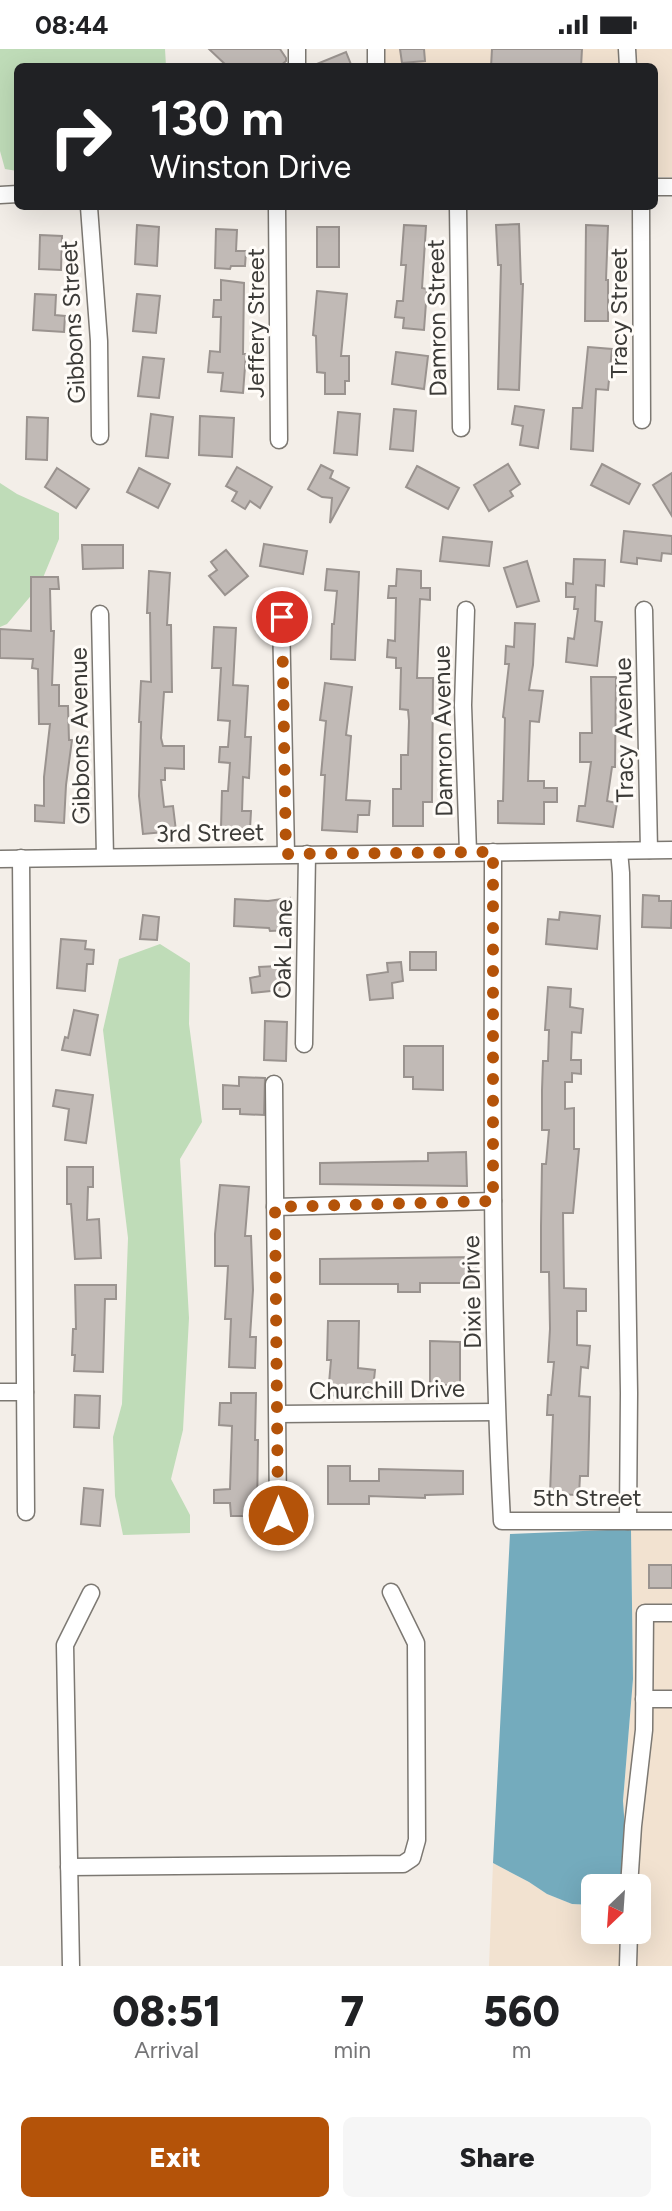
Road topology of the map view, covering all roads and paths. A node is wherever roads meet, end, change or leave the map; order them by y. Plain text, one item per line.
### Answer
1 (89, 210) edge
2 (277, 210) edge
3 (458, 210) edge
4 (641, 210) edge
5 (642, 420) dead end
6 (461, 428) dead end
7 (100, 436) dead end
8 (279, 440) dead end
9 (466, 610) dead end
10 (644, 610) dead end
11 (100, 614) dead end
12 (282, 617) dead end
13 (649, 850) junction
14 (672, 850) edge
15 (619, 851) junction
16 (468, 852) junction
17 (493, 852) junction
18 (286, 854) junction
19 (307, 854) junction
20 (105, 857) junction
21 (21, 858) junction
22 (0, 859) edge
23 (304, 1044) dead end
24 (274, 1084) dead end
25 (493, 1201) junction
26 (275, 1207) junction
27 (0, 1392) edge
28 (25, 1392) junction
29 (496, 1412) junction
30 (278, 1414) junction
31 (26, 1512) dead end
32 (278, 1515) dead end
33 (502, 1521) joint
34 (628, 1521) junction
35 (672, 1521) edge
36 (391, 1592) dead end
37 (91, 1593) dead end
38 (672, 1613) edge
39 (644, 1699) junction
40 (672, 1699) edge
41 (69, 1867) junction
42 (630, 1874) edge
43 (629, 1944) edge
44 (71, 1966) edge
45 (628, 1966) edge

1 - 7 street, Gibbons Street
2 - 8 street, Jeffery Street
3 - 6 street, Damron Street
4 - 5 street, Tracy Street
9 - 16 street, Damron Avenue
10 - 13 street, Tracy Avenue
11 - 20 street, Gibbons Avenue
12 - 18 street
13 - 14 street, 3rd Street
13 - 15 street, 3rd Street
15 - 17 street, 3rd Street
15 - 34 street
16 - 17 street, 3rd Street
16 - 19 street, 3rd Street
17 - 25 street, Dixie Drive
18 - 19 street, 3rd Street
18 - 20 street, 3rd Street
19 - 23 street, Oak Lane
20 - 21 street, 3rd Street
21 - 22 street, 3rd Street
21 - 28 street
24 - 26 street
25 - 26 street
25 - 29 street, Dixie Drive
26 - 30 street
27 - 28 street
28 - 31 street
29 - 30 street, Churchill Drive
29 - 33 street, Dixie Drive
30 - 32 street
33 - 34 street, 5th Street
34 - 35 street, 5th Street
36 - 41 street
37 - 41 street
38 - 39 street
39 - 40 street
39 - 42 street
41 - 44 street
43 - 45 street

